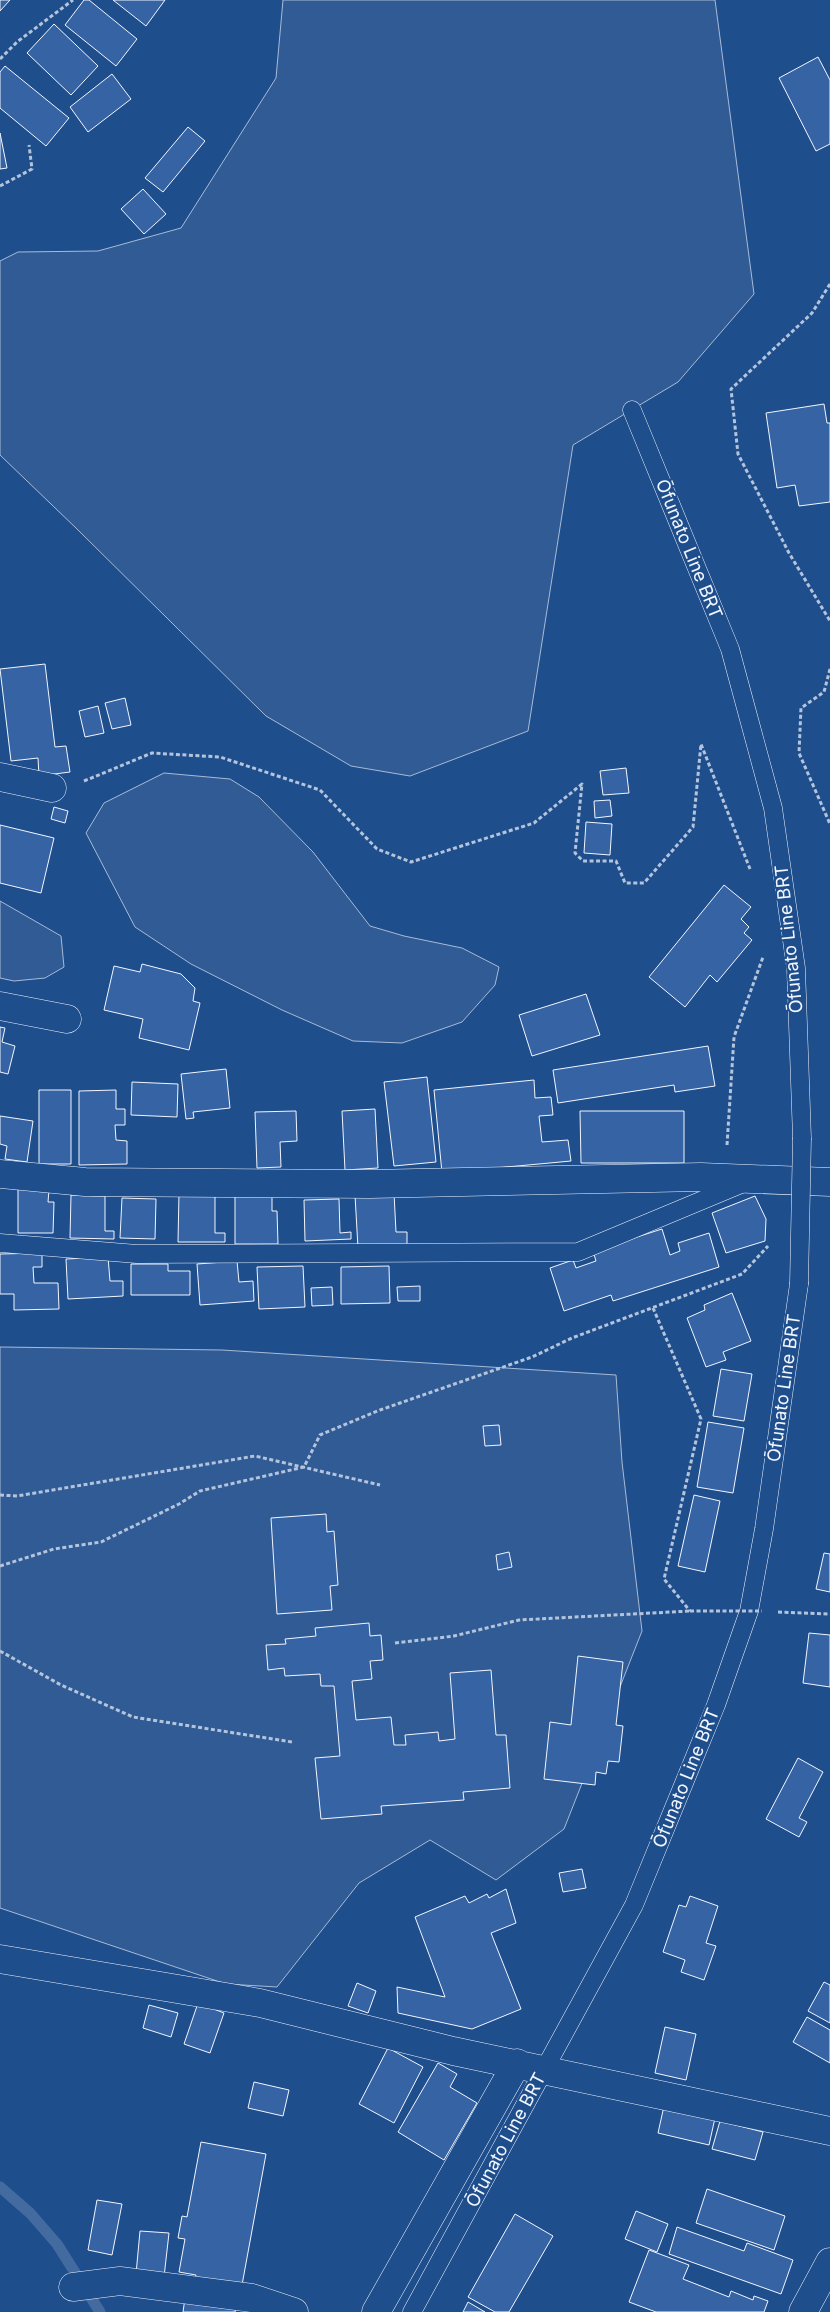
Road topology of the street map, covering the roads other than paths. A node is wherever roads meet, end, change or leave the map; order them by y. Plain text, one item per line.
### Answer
1 (632, 410) dead end
2 (0, 776) edge
3 (52, 788) road end
4 (0, 1006) edge
5 (67, 1019) dead end
6 (0, 1174) edge
7 (753, 1179) junction
8 (830, 1182) edge
9 (0, 1243) edge
10 (0, 1959) edge
11 (517, 2063) junction
12 (544, 2069) junction
13 (830, 2131) edge
14 (830, 2262) edge
15 (72, 2287) dead end
16 (294, 2312) edge
17 (376, 2312) edge
18 (412, 2312) edge
19 (803, 2312) edge

1 - 12 lane, Ōfunato Line BRT, bridge
2 - 3 street
4 - 5 street
6 - 7 street
7 - 8 street
7 - 9 lane
10 - 11 street
11 - 12 street
11 - 17 street
12 - 13 street
12 - 18 lane, Ōfunato Line BRT
14 - 19 street
15 - 16 street

